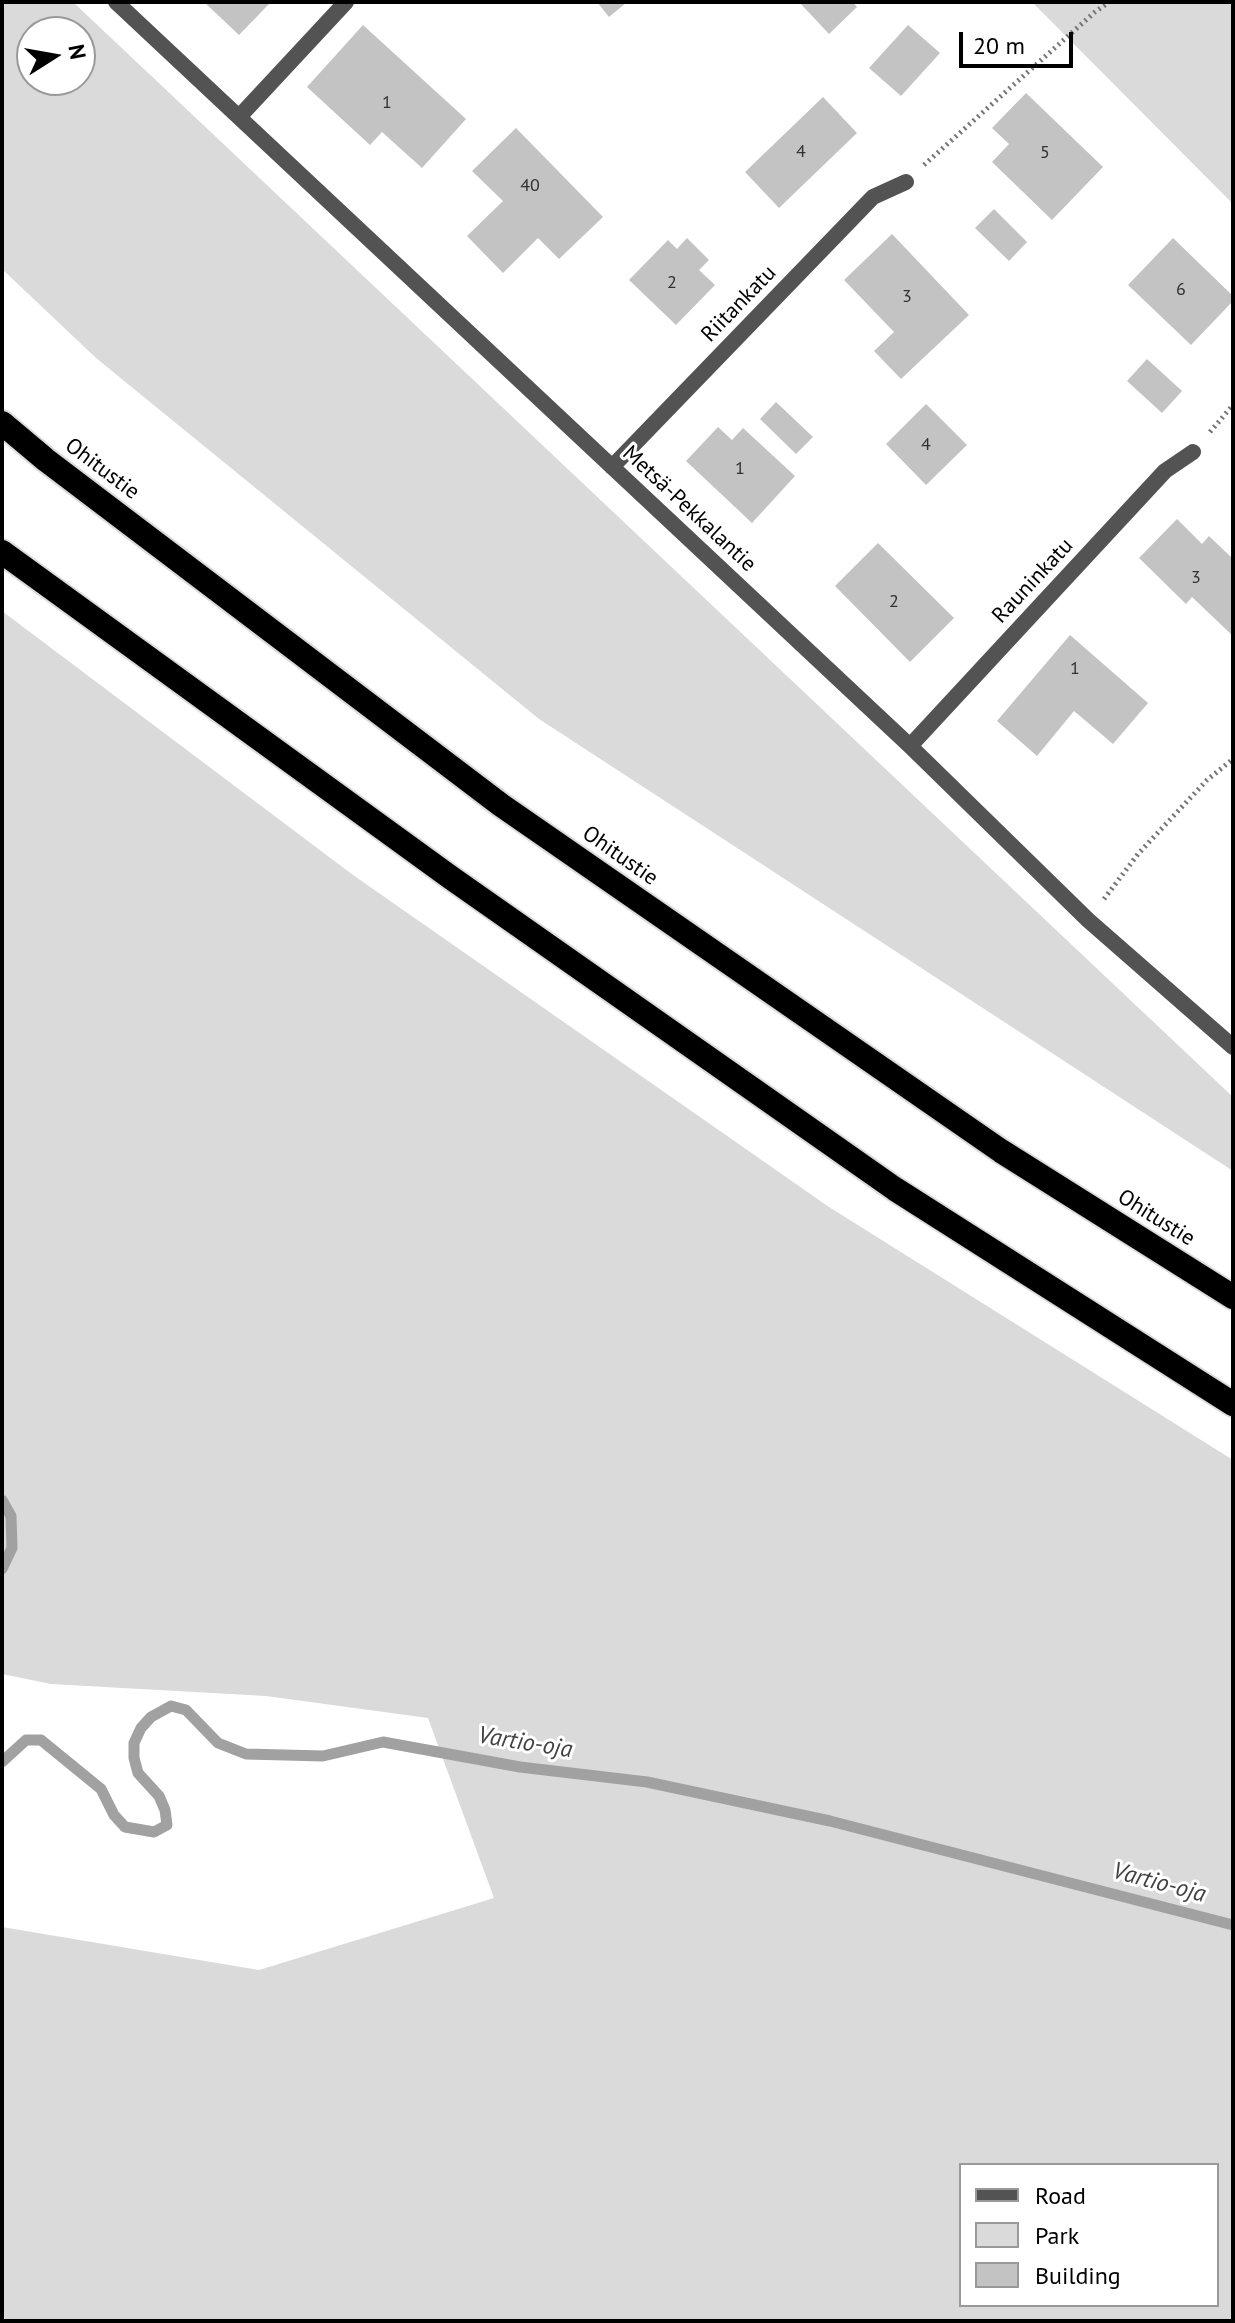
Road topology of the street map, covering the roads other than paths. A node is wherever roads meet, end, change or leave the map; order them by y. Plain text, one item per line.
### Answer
1 (116, 2) edge
2 (346, 2) edge
3 (239, 117) junction
4 (906, 182) road end
5 (2, 423) edge
6 (1193, 452) road end
7 (612, 467) junction
8 (2, 552) edge
9 (910, 746) junction
10 (1233, 1047) edge
11 (1233, 1297) edge
12 (1233, 1404) edge

1 - 3 street, Metsä-Pekkalantie
2 - 3 street
3 - 7 street, Metsä-Pekkalantie
4 - 7 street, Riitankatu
5 - 11 highway, Ohitustie
6 - 9 street, Rauninkatu
7 - 9 street, Metsä-Pekkalantie
8 - 12 highway
9 - 10 street, Metsä-Pekkalantie

